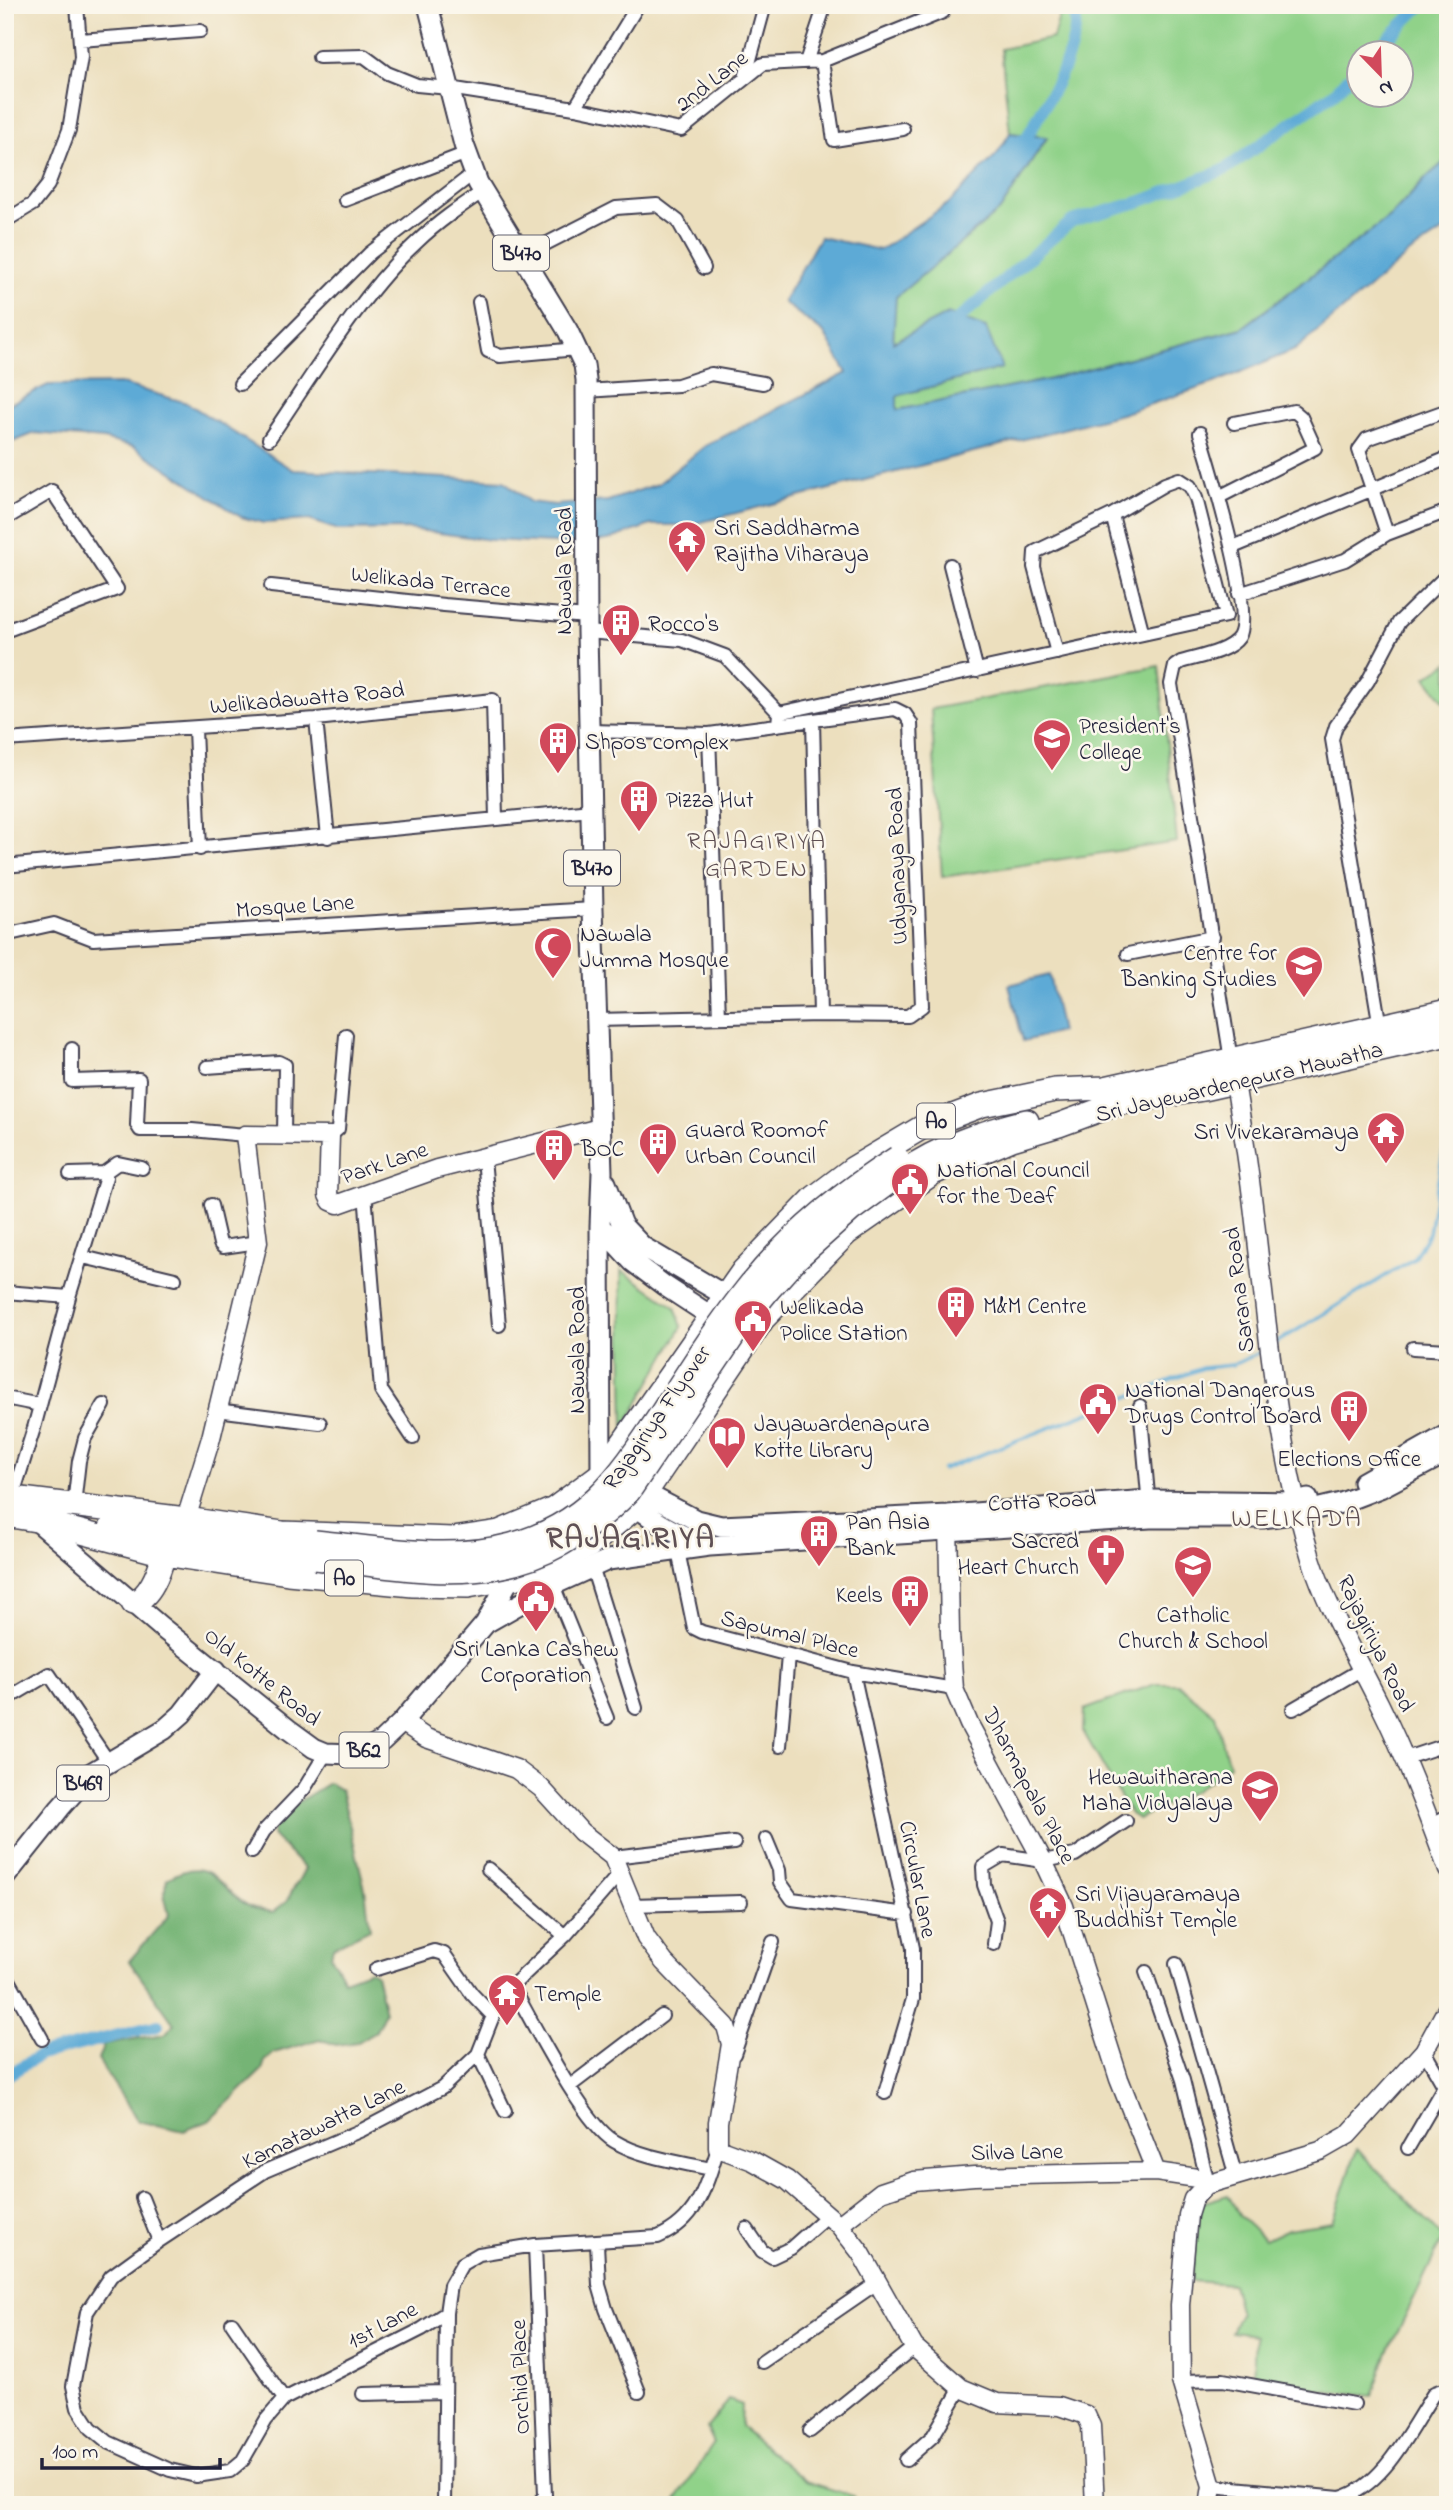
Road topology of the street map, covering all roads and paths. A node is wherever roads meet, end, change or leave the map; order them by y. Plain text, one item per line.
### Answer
1 (76, 5) edge
2 (428, 5) edge
3 (638, 5) edge
4 (765, 5) edge
5 (825, 5) edge
6 (937, 5) edge
7 (200, 31) dead end
8 (80, 40) junction
9 (319, 58) dead end
10 (822, 61) junction
11 (806, 62) junction
12 (745, 78) junction
13 (449, 88) junction
14 (575, 108) junction
15 (903, 130) dead end
16 (467, 153) junction
17 (474, 173) junction
18 (482, 192) junction
19 (345, 200) dead end
20 (5, 221) edge
21 (523, 256) junction
22 (704, 268) dead end
23 (479, 302) dead end
24 (578, 349) junction
25 (763, 383) dead end
26 (240, 384) dead end
27 (586, 391) junction
28 (1448, 410) edge
29 (1234, 423) dead end
30 (1200, 433) dead end
31 (269, 439) dead end
32 (1448, 458) edge
33 (1373, 490) junction
34 (1219, 497) junction
35 (1448, 511) edge
36 (1112, 515) junction
37 (5, 519) edge
38 (1387, 534) junction
39 (1233, 547) junction
40 (950, 565) dead end
41 (1448, 574) edge
42 (271, 586) dead end
43 (1240, 594) junction
44 (587, 625) junction
45 (5, 631) edge
46 (1143, 634) junction
47 (1057, 653) junction
48 (977, 671) junction
49 (316, 719) junction
50 (778, 719) junction
51 (813, 721) junction
52 (195, 729) junction
53 (590, 731) junction
54 (709, 734) junction
55 (5, 740) edge
56 (591, 810) junction
57 (496, 818) junction
58 (328, 837) junction
59 (200, 849) junction
60 (5, 866) edge
61 (593, 909) junction
62 (5, 936) edge
63 (1213, 937) junction
64 (1128, 954) dead end
65 (1448, 1012) edge
66 (820, 1015) junction
67 (719, 1017) junction
68 (596, 1020) junction
69 (1380, 1027) junction
70 (1448, 1034) edge
71 (346, 1035) dead end
72 (72, 1049) dead end
73 (207, 1067) dead end
74 (1233, 1070) junction
75 (1110, 1096) junction
76 (600, 1128) junction
77 (284, 1134) junction
78 (245, 1135) junction
79 (330, 1136) junction
80 (484, 1158) junction
81 (142, 1168) dead end
82 (603, 1172) junction
83 (104, 1173) junction
84 (70, 1174) dead end
85 (365, 1193) junction
86 (816, 1197) junction
87 (211, 1205) dead end
88 (600, 1226) junction
89 (847, 1233) junction
90 (258, 1242) junction
91 (83, 1256) junction
92 (175, 1279) dead end
93 (5, 1292) edge
94 (724, 1295) junction
95 (69, 1297) junction
96 (710, 1315) junction
97 (763, 1319) junction
98 (499, 1325) dead end
99 (748, 1339) junction
100 (1413, 1348) dead end
101 (1448, 1350) edge
102 (5, 1398) edge
103 (40, 1405) junction
104 (104, 1405) dead end
105 (1140, 1406) dead end
106 (217, 1410) junction
107 (320, 1423) dead end
108 (1448, 1434) edge
109 (413, 1438) dead end
110 (1448, 1452) edge
111 (1397, 1471) junction
112 (601, 1474) junction
113 (642, 1500) junction
114 (7, 1503) edge
115 (74, 1505) junction
116 (1298, 1507) junction
117 (1149, 1509) junction
118 (186, 1518) junction
119 (36, 1520) junction
120 (948, 1522) junction
121 (715, 1525) junction
122 (499, 1532) junction
123 (114, 1542) junction
124 (713, 1546) junction
125 (678, 1551) junction
126 (164, 1554) junction
127 (600, 1564) junction
128 (102, 1577) junction
129 (519, 1578) junction
130 (553, 1585) junction
131 (133, 1603) junction
132 (485, 1624) junction
133 (788, 1656) junction
134 (1362, 1669) junction
135 (216, 1670) junction
136 (853, 1672) junction
137 (954, 1689) junction
138 (5, 1700) edge
139 (636, 1708) dead end
140 (1293, 1709) dead end
141 (607, 1718) dead end
142 (402, 1722) junction
143 (1448, 1744) edge
144 (780, 1746) dead end
145 (326, 1753) junction
146 (1406, 1758) junction
147 (108, 1761) junction
148 (1448, 1815) edge
149 (1126, 1821) dead end
150 (1431, 1824) junction
151 (766, 1839) dead end
152 (734, 1843) dead end
153 (252, 1852) dead end
154 (1043, 1861) junction
155 (616, 1865) junction
156 (488, 1869) dead end
157 (1448, 1870) edge
158 (5, 1877) edge
159 (741, 1902) dead end
160 (631, 1905) junction
161 (907, 1914) junction
162 (565, 1936) junction
163 (773, 1942) dead end
164 (994, 1944) dead end
165 (1176, 1964) dead end
166 (376, 1969) dead end
167 (1146, 1972) dead end
168 (5, 1973) edge
169 (512, 1986) junction
170 (493, 2016) junction
171 (662, 2016) dead end
172 (1445, 2016) edge
173 (42, 2039) dead end
174 (1424, 2051) junction
175 (478, 2054) junction
176 (728, 2071) junction
177 (570, 2086) junction
178 (884, 2093) dead end
179 (505, 2111) dead end
180 (718, 2148) junction
181 (1408, 2148) dead end
182 (711, 2169) junction
183 (1156, 2172) junction
184 (1236, 2177) junction
185 (1207, 2184) junction
186 (142, 2198) dead end
187 (833, 2221) junction
188 (747, 2229) dead end
189 (159, 2241) junction
190 (597, 2243) junction
191 (535, 2245) junction
192 (877, 2283) junction
193 (446, 2313) junction
194 (232, 2323) dead end
195 (914, 2347) junction
196 (762, 2362) dead end
197 (1181, 2381) junction
198 (961, 2388) junction
199 (1448, 2388) edge
200 (444, 2392) junction
201 (639, 2392) dead end
202 (363, 2394) dead end
203 (284, 2399) junction
204 (1354, 2404) dead end
205 (810, 2431) dead end
206 (108, 2442) joint
207 (906, 2460) dead end
208 (1212, 2486) junction
209 (1320, 2500) edge
210 (1346, 2501) edge
211 (444, 2505) edge
212 (537, 2505) edge
213 (1096, 2505) edge
214 (1209, 2505) edge

1 - 8 street
2 - 13 main road, Nawala Road / B470
3 - 14 street
4 - 12 street
5 - 11 street
6 - 10 street, 2nd Lane
7 - 8 street
8 - 20 street
9 - 13 street, 2nd Lane
10 - 11 street, 2nd Lane
10 - 15 street
11 - 12 street, 2nd Lane
12 - 14 street, 2nd Lane
13 - 14 street, 2nd Lane
13 - 16 main road, Nawala Road / B470
16 - 17 main road, Nawala Road / B470
16 - 19 street
17 - 18 main road, Nawala Road / B470
17 - 26 street
18 - 21 main road, Nawala Road / B470
18 - 31 street
21 - 22 street
21 - 24 main road, Nawala Road / B470
23 - 24 street
24 - 27 main road, Nawala Road / B470
25 - 27 street
27 - 44 main road, Nawala Road / B470
28 - 33 street
29 - 34 street
30 - 34 street
32 - 33 street
33 - 38 street
33 - 39 street
34 - 39 street
35 - 38 street
36 - 46 street
36 - 46 street
36 - 47 street
37 - 45 street
38 - 43 street
39 - 43 street
40 - 48 street
41 - 69 street
42 - 44 street, Welikada Terrace
43 - 63 street
44 - 50 street, Welikada Terrace
44 - 53 main road, Nawala Road / B470
46 - 47 street
47 - 48 street
48 - 50 street
49 - 52 street, Welikadawatta Road
49 - 57 street, Welikadawatta Road
49 - 58 street
50 - 51 street, Udyanaya Road
50 - 54 street, Udyanaya Road
51 - 66 street
51 - 66 street, Udyanaya Road
52 - 55 street, Welikadawatta Road
52 - 59 street
53 - 54 street, Udyanaya Road
53 - 56 main road, Nawala Road / B470
54 - 67 street
56 - 57 street
56 - 61 main road, Nawala Road / B470
57 - 58 street
58 - 59 street
59 - 60 street
61 - 62 street, Mosque Lane
61 - 68 main road, Nawala Road / B470
63 - 64 street
63 - 74 street
65 - 69 highway, Sri Jayewardenepura Mawatha / A0
66 - 67 street, Udyanaya Road
67 - 68 street, Udyanaya Road
68 - 76 main road, Nawala Road / B470
69 - 74 highway, Sri Jayewardenepura Mawatha / A0
70 - 74 highway, Sri Jayewardenepura Mawatha / A0
71 - 79 street
72 - 78 street, Park Lane
73 - 77 street
74 - 75 highway, Sri Jayewardenepura Mawatha / A0
74 - 116 street, Sarana Road
75 - 86 highway, Sri Jayewardenepura Mawatha / A0
75 - 89 highway, Sri Jayewardenepura Mawatha / A0
75 - 114 highway, Rajagiriya Flyover, bridge
75 - 119 highway, Rajagiriya Flyover, bridge
76 - 80 street, Park Lane
76 - 82 main road, Nawala Road / B470
77 - 78 street, Park Lane
77 - 79 street, Park Lane
78 - 90 street
79 - 85 street, Park Lane
80 - 85 street, Park Lane
80 - 98 street
81 - 83 street
82 - 88 main road, Nawala Road / B470
82 - 94 main road, Nawala Road / B470
83 - 84 street
83 - 91 street
85 - 109 street
86 - 89 highway
86 - 94 highway, Sri Jayewardenepura Mawatha / A0
87 - 90 street
88 - 96 main road
88 - 112 main road, Nawala Road / B470
89 - 97 highway, Sri Jayewardenepura Mawatha / A0
90 - 106 street
91 - 92 street
91 - 95 street
93 - 95 street
94 - 96 highway, Sri Jayewardenepura Mawatha / A0
94 - 97 main road, Nawala Road / B470
95 - 103 street
96 - 99 main road
96 - 112 highway, Sri Jayewardenepura Mawatha / A0
97 - 99 highway, Sri Jayewardenepura Mawatha / A0
99 - 113 highway, Sri Jayewardenepura Mawatha / A0
100 - 101 street
102 - 103 street
103 - 114 street
104 - 115 street
105 - 117 street
106 - 107 street
106 - 118 street
108 - 111 main road, Cotta Road / B62
110 - 111 main road, Cotta Road / B62
111 - 116 main road, Cotta Road / B62
112 - 113 main road
112 - 122 highway, Sri Jayewardenepura Mawatha / A0
113 - 121 main road, Cotta Road / B62
113 - 124 main road, Cotta Road / B62
113 - 129 highway, Sri Jayewardenepura Mawatha / A0
114 - 115 highway, Sri Jayewardenepura Mawatha / A0
114 - 119 highway, Sri Jayewardenepura Mawatha / A0
115 - 118 highway, Sri Jayewardenepura Mawatha / A0
116 - 117 main road, Cotta Road / B62
116 - 134 street, Rajagiriya Road
117 - 120 main road, Cotta Road / B62
118 - 122 highway, Sri Jayewardenepura Mawatha / A0
119 - 123 highway, Sri Jayewardenepura Mawatha / A0
119 - 128 main road, Old Kotte Road / B62
120 - 121 main road, Cotta Road / B62
120 - 124 main road, Cotta Road / B62
120 - 137 street, Dharmapala Place
121 - 124 main road
122 - 129 street
123 - 126 highway, Sri Jayewardenepura Mawatha / A0
123 - 128 main road
124 - 125 main road, Old Kotte Road / B62
125 - 127 main road, Old Kotte Road / B62
125 - 133 street, Sapumal Place
126 - 129 highway, Sri Jayewardenepura Mawatha / A0
126 - 131 highway
127 - 129 main road
127 - 130 main road, Old Kotte Road / B62
127 - 139 street
128 - 131 main road, Old Kotte Road / B62
129 - 132 main road, Old Kotte Road / B62
130 - 132 main road, Old Kotte Road / B62
130 - 141 street
131 - 135 main road, Old Kotte Road / B62
132 - 142 main road, Old Kotte Road / B62
133 - 136 street, Sapumal Place
133 - 144 street
134 - 140 street
134 - 146 street, Rajagiriya Road
135 - 145 main road, Old Kotte Road / B62
135 - 147 main road, B469
136 - 137 street, Sapumal Place
136 - 161 street, Circular Lane
137 - 154 street, Dharmapala Place
138 - 147 street
142 - 145 main road, Old Kotte Road / B62
142 - 155 street
143 - 146 street
145 - 153 street
146 - 150 street, Rajagiriya Road
147 - 158 main road, B469
148 - 150 street
149 - 154 street
150 - 157 street, Rajagiriya Road
151 - 161 street
152 - 155 street
154 - 164 street
154 - 183 street, Dharmapala Place
155 - 160 street
155 - 162 street, Kamatawatta Lane
156 - 162 street
159 - 160 street
160 - 176 street
161 - 178 street, Circular Lane
162 - 169 street, Kamatawatta Lane
163 - 176 street
165 - 184 street
166 - 170 street
167 - 185 street
168 - 173 street
169 - 170 street, Kamatawatta Lane
169 - 177 street
170 - 175 street, Kamatawatta Lane
171 - 177 street
172 - 174 street
174 - 181 street
174 - 184 street
175 - 179 street
175 - 189 street, Kamatawatta Lane
176 - 180 street
177 - 182 street
180 - 182 street, 1st Lane
180 - 187 street
182 - 190 street, 1st Lane
183 - 185 street, Silva Lane
183 - 187 street, Silva Lane
184 - 185 street
185 - 197 street
186 - 189 street
187 - 188 street
187 - 192 street
189 - 206 street, Kamatawatta Lane
190 - 191 street, 1st Lane
190 - 201 street
191 - 193 street, 1st Lane
191 - 212 street, Orchid Place
192 - 195 street
192 - 196 street
193 - 200 street
193 - 203 street, 1st Lane
194 - 203 street
195 - 198 street
195 - 205 street
197 - 204 street
197 - 208 street
198 - 207 street
198 - 213 street
199 - 210 street
200 - 202 street
200 - 211 street
203 - 206 street, 1st Lane
208 - 209 street
208 - 214 street
209 - 210 street

